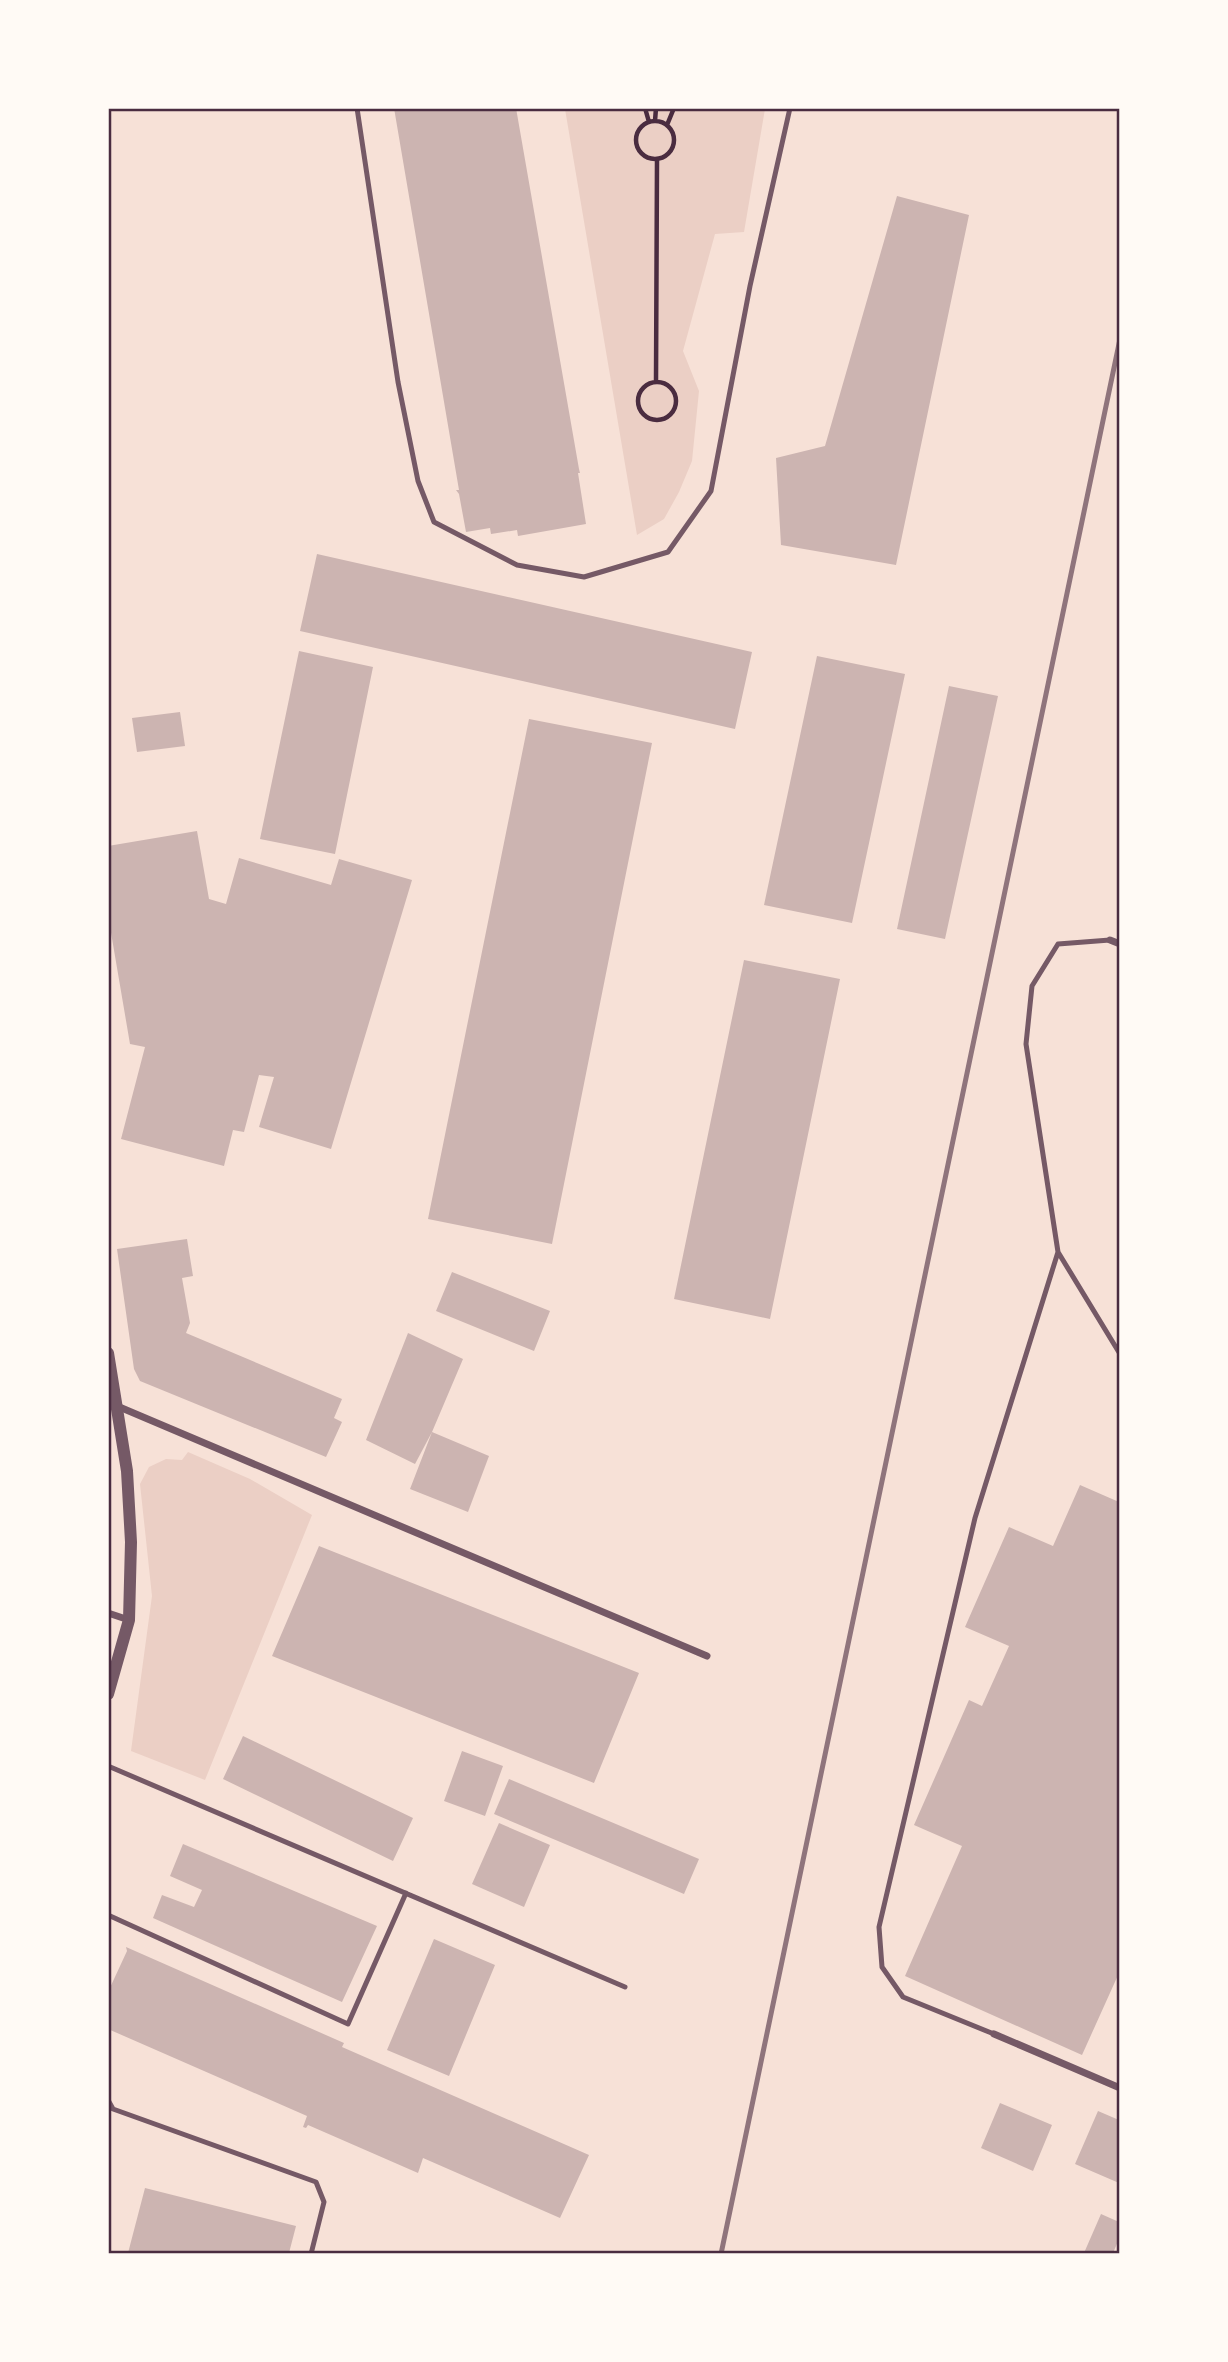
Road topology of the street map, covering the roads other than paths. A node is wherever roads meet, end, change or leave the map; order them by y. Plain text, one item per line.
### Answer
1 (357, 108) edge
2 (790, 108) edge
3 (1110, 940) joint
4 (1119, 944) edge
5 (1058, 1252) junction
6 (108, 1353) edge
7 (1119, 1354) edge
8 (117, 1406) junction
9 (108, 1613) edge
10 (129, 1620) junction
11 (707, 1656) dead end
12 (108, 1695) edge
13 (108, 1766) edge
14 (406, 1894) junction
15 (108, 1915) edge
16 (625, 1987) dead end
17 (994, 2035) joint
18 (1119, 2088) edge
19 (108, 2100) edge
20 (111, 2112) edge
21 (311, 2253) edge

1 - 2 lane
3 - 4 street
3 - 5 lane
5 - 7 lane
5 - 17 lane
6 - 8 street
8 - 10 street
8 - 11 street
9 - 10 street
10 - 12 street
13 - 14 lane
14 - 15 lane
14 - 16 lane
17 - 18 street
19 - 20 lane
20 - 21 lane

